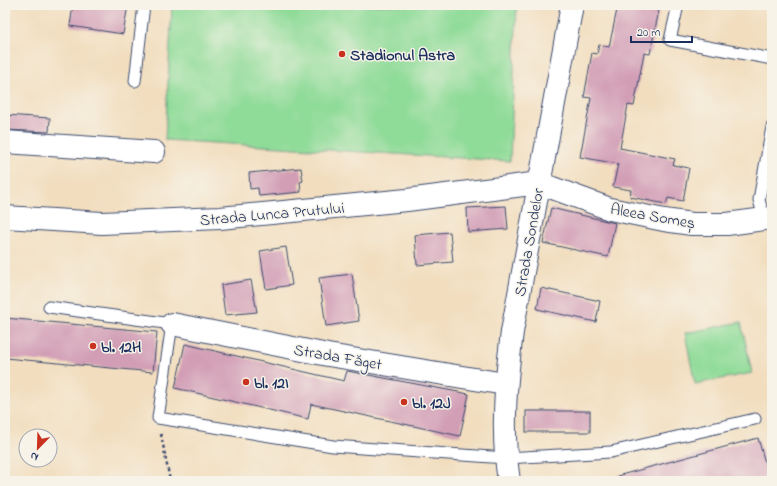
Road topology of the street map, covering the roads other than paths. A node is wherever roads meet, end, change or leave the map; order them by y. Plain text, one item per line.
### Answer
1 (144, 5) edge
2 (572, 5) edge
3 (678, 5) edge
4 (772, 59) edge
5 (135, 81) dead end
6 (772, 127) edge
7 (5, 142) edge
8 (154, 152) dead end
9 (538, 183) junction
10 (5, 217) edge
11 (769, 220) edge
12 (49, 307) dead end
13 (172, 324) junction
14 (505, 384) junction
15 (755, 419) dead end
16 (506, 458) junction
17 (509, 481) edge

1 - 5 lane
2 - 9 street, Strada Sondelor
3 - 4 lane
6 - 11 lane
7 - 8 street
9 - 10 street, Strada Lunca Prutului
9 - 11 street, Aleea Someș
9 - 14 street, Strada Sondelor
12 - 13 lane
13 - 14 street, Strada Făget
13 - 16 lane
14 - 16 street, Strada Sondelor
15 - 16 lane
16 - 17 street, Strada Sondelor

